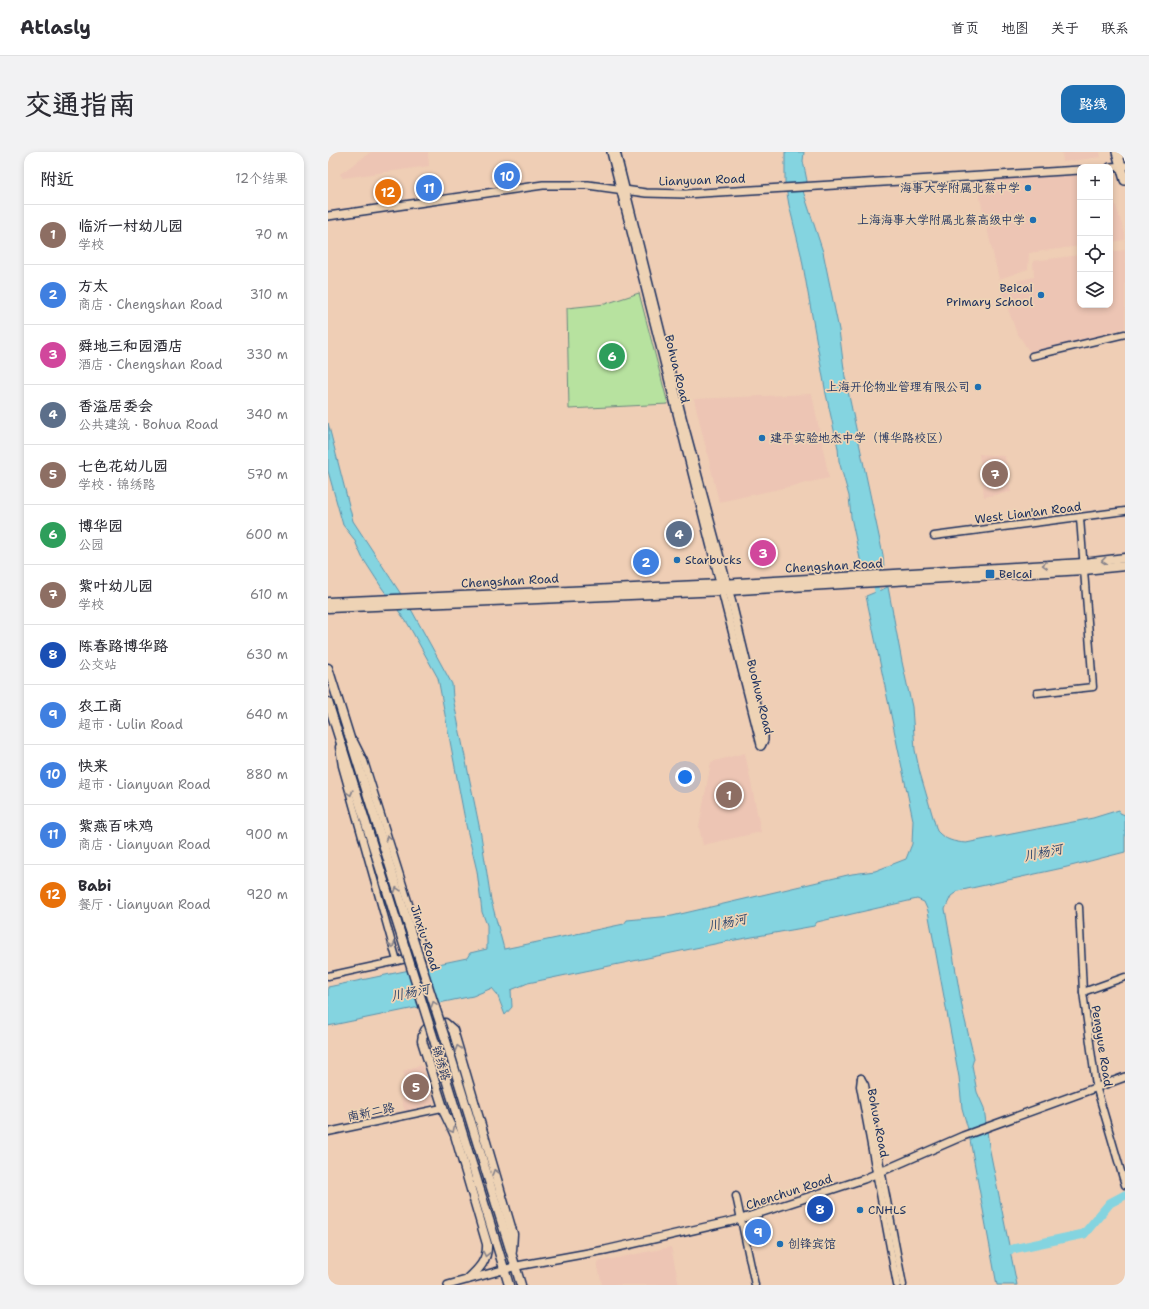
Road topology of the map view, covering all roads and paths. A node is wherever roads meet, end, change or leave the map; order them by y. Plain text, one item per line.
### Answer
1 (611, 152) edge
2 (616, 152) edge
3 (1118, 152) edge
4 (1123, 166) edge
5 (1113, 168) edge
6 (1077, 170) edge
7 (1125, 180) edge
8 (623, 190) junction
9 (328, 216) edge
10 (1125, 334) edge
11 (1032, 356) dead end
12 (1125, 511) edge
13 (1080, 518) junction
14 (934, 536) dead end
15 (1125, 558) edge
16 (1125, 566) edge
17 (1084, 567) junction
18 (725, 588) junction
19 (328, 602) edge
20 (373, 603) junction
21 (328, 608) edge
22 (328, 668) edge
23 (1037, 693) dead end
24 (328, 702) edge
25 (346, 726) junction
26 (336, 728) junction
27 (1079, 907) dead end
28 (397, 961) junction
29 (328, 976) edge
30 (1125, 977) edge
31 (1083, 992) junction
32 (1125, 1077) edge
33 (1096, 1086) junction
34 (442, 1108) junction
35 (328, 1132) edge
36 (879, 1172) junction
37 (1125, 1185) edge
38 (736, 1196) dead end
39 (741, 1219) junction
40 (512, 1251) junction
41 (517, 1266) junction
42 (505, 1269) junction
43 (468, 1280) junction
44 (448, 1285) edge
45 (509, 1285) edge
46 (521, 1285) edge
47 (755, 1285) edge
48 (897, 1285) edge
49 (903, 1285) edge

1 - 8 street, Bohua Road
2 - 8 street, Bohua Road
3 - 4 main road
4 - 5 street
4 - 7 main road
6 - 8 street, Lianyuan Road
8 - 9 street, Lianyuan Road
8 - 18 street, Bohua Road
10 - 11 street
12 - 13 street, West Lian'an Road
13 - 14 street, West Lian'an Road
13 - 17 street
15 -> 17 main road, Chengshan Road
16 - 17 main road, Chengshan Road
17 - 18 main road, Chengshan Road
17 - 23 street
18 - 18 street, Buohua Road
18 - 20 main road, Chengshan Road
19 - 20 main road, Chengshan Road
20 - 21 main road, Chengshan Road
22 - 25 main road, Jinxiu Road
24 - 26 main road, Jinxiu Road
28 -> 25 street
40 -> 25 main road, Jinxiu Road, bridge
26 -> 28 street
26 - 42 main road, Jinxiu Road, bridge
27 - 31 street, Pengyue Road
28 - 29 street
30 - 31 street
31 - 33 street, Pengyue Road
32 - 33 street, Chenchun Road
33 - 36 street, Chenchun Road
33 - 37 street, Pengyue Road
34 - 35 street, 南新二路
40 -> 34 main road, 锦绣路
34 -> 43 main road, 锦绣路
36 - 36 street, Bohua Road
36 - 39 street, Chenchun Road
36 - 48 street, Bohua Road
36 - 49 street, Bohua Road
38 - 39 street
39 - 41 street, Chenchun Road
39 - 47 street
40 - 41 main road, Jinxiu Road
41 - 42 street, Chenchun Road
41 - 46 main road, Jinxiu Road
42 - 43 street, Chenchun Road
42 - 45 main road, Jinxiu Road
43 - 44 street, Chenchun Road

